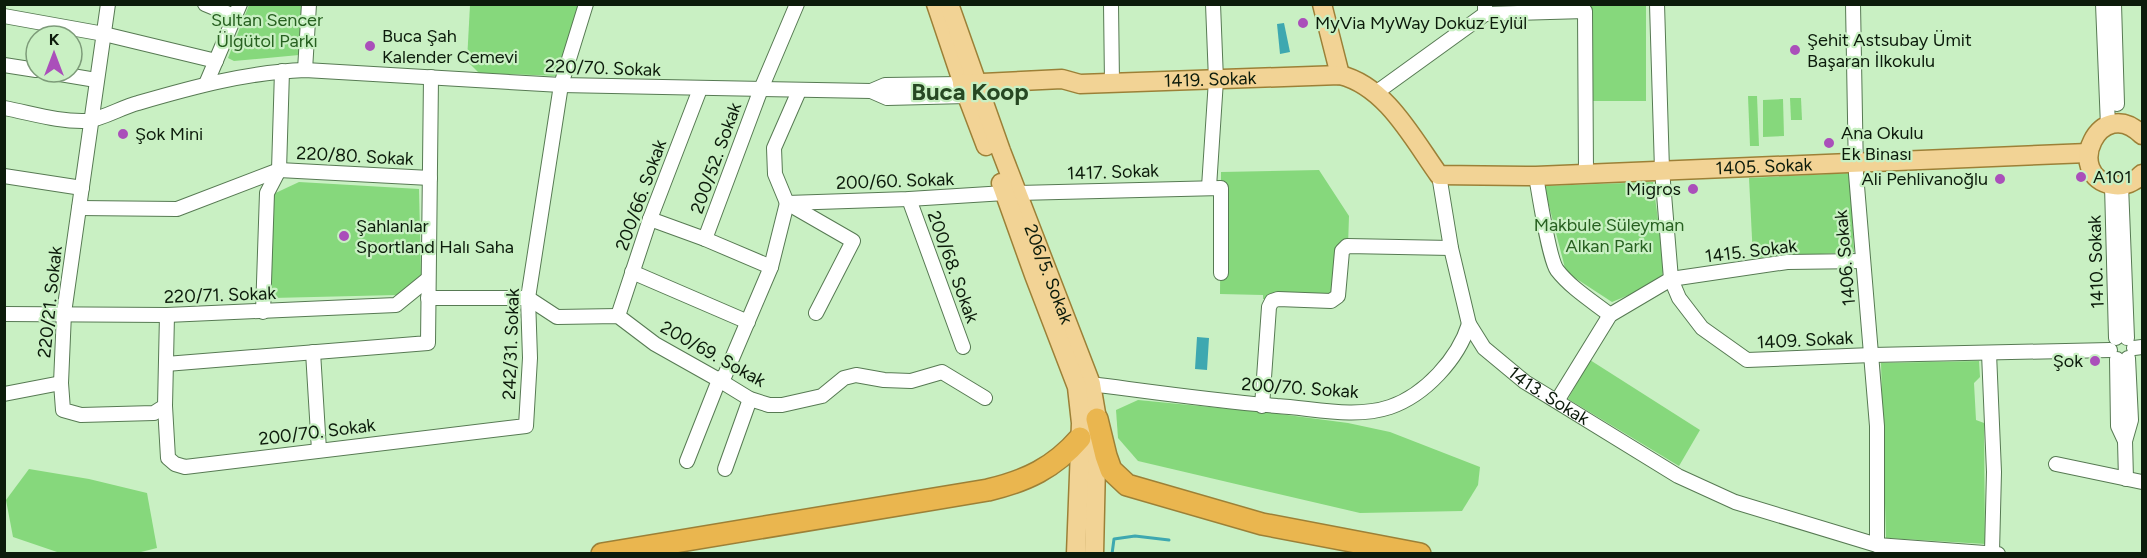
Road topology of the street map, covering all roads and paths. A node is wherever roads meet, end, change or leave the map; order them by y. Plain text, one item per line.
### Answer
1 (108, 4) edge
2 (205, 4) edge
3 (309, 4) edge
4 (586, 4) edge
5 (797, 4) edge
6 (936, 4) edge
7 (949, 4) edge
8 (1111, 4) edge
9 (1213, 4) edge
10 (1322, 4) edge
11 (1657, 4) edge
12 (1853, 4) edge
13 (2103, 4) edge
14 (2114, 4) edge
15 (1585, 8) edge
16 (1485, 9) edge
17 (237, 10) edge
18 (4, 16) edge
19 (104, 34) junction
20 (216, 61) junction
21 (4, 65) edge
22 (24, 68) edge
23 (282, 70) junction
24 (305, 70) junction
25 (1340, 75) junction
26 (431, 77) junction
27 (84, 78) edge
28 (96, 80) junction
29 (1216, 80) junction
30 (1112, 83) junction
31 (206, 84) junction
32 (561, 85) junction
33 (700, 89) junction
34 (761, 89) junction
35 (972, 89) junction
36 (799, 91) junction
37 (1377, 92) junction
38 (4, 108) edge
39 (90, 120) junction
40 (2113, 125) junction
41 (2142, 135) edge
42 (2088, 153) junction
43 (1855, 163) junction
44 (279, 170) junction
45 (1662, 170) junction
46 (1586, 173) junction
47 (2142, 174) edge
48 (1439, 175) junction
49 (4, 176) edge
50 (1536, 176) junction
51 (430, 178) junction
52 (2117, 185) junction
53 (1209, 187) junction
54 (82, 188) junction
55 (1011, 193) junction
56 (909, 199) junction
57 (787, 203) junction
58 (79, 208) junction
59 (650, 219) junction
60 (705, 239) junction
61 (1451, 248) junction
62 (1863, 261) junction
63 (771, 267) junction
64 (632, 272) junction
65 (1221, 273) dead end
66 (428, 279) junction
67 (1671, 279) junction
68 (428, 298) junction
69 (528, 298) junction
70 (263, 312) junction
71 (64, 313) junction
72 (816, 313) dead end
73 (4, 314) edge
74 (167, 315) junction
75 (1610, 315) junction
76 (618, 316) junction
77 (748, 322) junction
78 (1469, 324) junction
79 (963, 347) dead end
80 (2125, 348) edge
81 (313, 352) junction
82 (1989, 353) junction
83 (1872, 355) junction
84 (166, 364) junction
85 (719, 380) junction
86 (61, 383) junction
87 (1091, 384) junction
88 (4, 394) edge
89 (985, 398) dead end
90 (750, 399) junction
91 (1557, 401) junction
92 (165, 406) junction
93 (1262, 406) junction
94 (1097, 419) junction
95 (526, 426) joint
96 (1080, 438) junction
97 (320, 450) junction
98 (687, 461) dead end
99 (2056, 464) dead end
100 (725, 469) dead end
101 (2126, 478) junction
102 (2142, 482) edge
103 (1877, 545) junction
104 (1995, 553) edge
105 (602, 554) edge
106 (1076, 554) edge
107 (1094, 554) edge
108 (1420, 554) edge

1 - 19 street, 220/21. Sokak
2 - 17 street
3 - 24 street
4 - 32 street, 242/31. Sokak
5 - 34 street
6 - 35 main road, 206/5. Sokak
7 - 35 main road, 206/5. Sokak
8 - 30 street
9 - 29 street
10 - 25 main road
11 - 45 street, 1409. Sokak
12 - 43 street, 1406. Sokak
13 - 40 street
14 - 40 street
15 - 16 street
15 - 46 street
16 - 37 street
17 - 20 street
18 - 19 street
19 - 20 street
19 - 28 street, 220/21. Sokak
20 - 31 street
21 - 22 street
23 - 24 street, 220/70. Sokak
23 - 31 street, 220/70. Sokak
23 - 44 street, 220/80. Sokak
24 - 26 street, 220/70. Sokak
25 - 29 main road, 1419. Sokak
25 - 37 main road, 1413. Sokak
26 - 32 street, 220/70. Sokak
26 - 51 street
27 - 28 street
28 - 39 street, 220/21. Sokak
29 - 30 main road, 1419. Sokak
29 - 53 street
30 - 35 main road, 1419. Sokak
31 - 39 street, 220/70. Sokak
32 - 33 street, 220/70. Sokak
32 - 69 street, 242/31. Sokak
33 - 34 street, 220/70. Sokak
33 - 59 street, 200/66. Sokak
34 - 36 street, 220/70. Sokak
34 - 60 street, 200/52. Sokak
35 - 36 street, 220/70. Sokak
35 - 55 main road, 206/5. Sokak
36 - 57 street
37 - 48 main road, 1413. Sokak
38 - 39 street
39 - 54 street, 220/21. Sokak
40 - 41 main road
40 - 42 main road
42 - 43 main road, 1405. Sokak
42 - 52 main road
43 - 45 main road, 1405. Sokak
43 - 62 street, 1406. Sokak
44 - 51 street, 220/80. Sokak
44 - 58 street, 220/80. Sokak
44 - 70 street, 220/80. Sokak
45 - 46 main road, 1405. Sokak
45 - 67 street, 1409. Sokak
46 - 50 main road, 1405. Sokak
47 - 52 main road
48 - 50 main road, 1405. Sokak
48 - 61 street, 1413. Sokak
49 - 54 street
50 - 75 street
51 - 66 street
52 - 80 street, 1410. Sokak
53 - 55 street, 1417. Sokak
53 - 65 street
54 - 58 street, 220/21. Sokak
55 - 56 street, 200/60. Sokak
55 - 87 main road, 206/5. Sokak
55 - 96 main road, 206/5. Sokak
56 - 57 street, 200/60. Sokak
56 - 79 street, 200/68. Sokak
57 - 63 street
57 - 72 street
58 - 71 street, 220/21. Sokak
59 - 60 street
59 - 64 street, 200/66. Sokak
60 - 63 street
61 - 78 street, 1413. Sokak
61 - 93 street
62 - 67 street, 1415. Sokak
62 - 83 street, 1406. Sokak
63 - 77 street
64 - 76 street, 200/66. Sokak
64 - 77 street
66 - 68 street
66 - 70 street, 220/71. Sokak
67 - 75 street, 1415. Sokak
67 - 83 street, 1409. Sokak
68 - 69 street
68 - 81 street
69 - 76 street
69 - 95 street, 242/31. Sokak
70 - 74 street, 220/71. Sokak
71 - 73 street, 220/71. Sokak
71 - 74 street, 220/71. Sokak
71 - 86 street, 220/21. Sokak
74 - 84 street
75 - 91 street, 1415. Sokak
76 - 85 street, 200/69. Sokak
77 - 85 street
78 - 91 street, 1413. Sokak
78 - 93 street, 200/70. Sokak
80 - 82 street, 1409. Sokak
80 - 101 street, 1410. Sokak
81 - 84 street
81 - 97 street
82 - 83 street, 1409. Sokak
82 - 104 street
83 - 103 street, 1406. Sokak
84 - 92 street
85 - 90 street, 200/69. Sokak
85 - 98 street
86 - 88 street
86 - 92 street, 220/21. Sokak
87 - 93 street, 200/70. Sokak
87 - 94 main road, 206/5. Sokak
89 - 90 street, 200/69. Sokak
90 - 100 street
91 - 103 street, 1413. Sokak
92 - 97 street, 200/70. Sokak
94 - 107 main road, 206/5. Sokak
94 - 108 highway
95 - 97 street, 200/70. Sokak
96 - 105 highway
96 - 106 main road, 206/5. Sokak
99 - 101 street
101 - 102 street
103 - 104 street, 1413. Sokak

